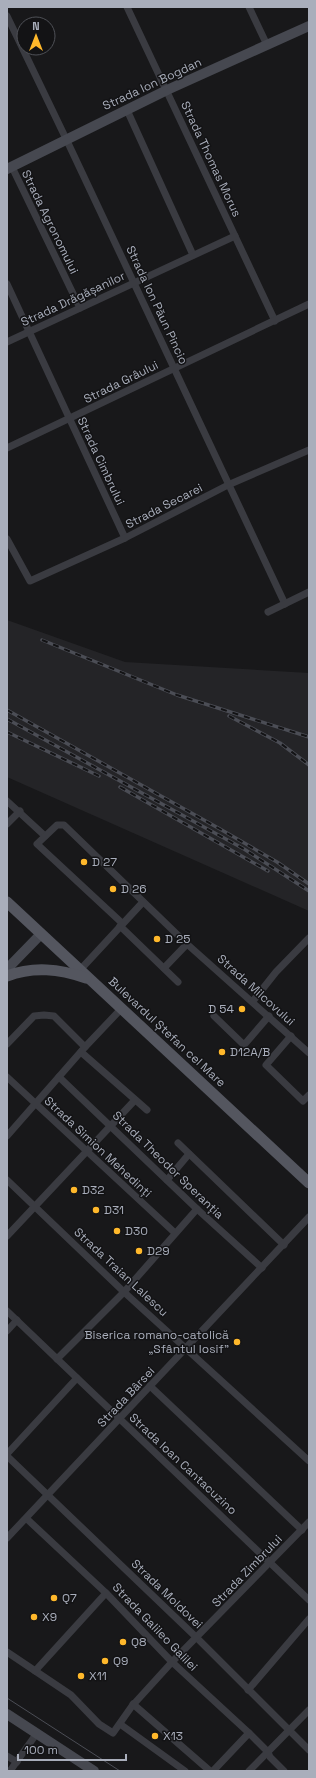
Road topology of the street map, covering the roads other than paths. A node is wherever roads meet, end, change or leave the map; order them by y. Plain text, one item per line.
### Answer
1 (127, 7) edge
2 (250, 7) edge
3 (7, 16) edge
4 (309, 26) edge
5 (267, 45) junction
6 (167, 90) junction
7 (127, 110) junction
8 (66, 139) junction
9 (9, 168) edge
10 (235, 236) junction
11 (193, 255) junction
12 (134, 282) junction
13 (7, 284) edge
14 (309, 304) edge
15 (80, 308) junction
16 (275, 321) junction
17 (30, 332) junction
18 (7, 342) edge
19 (175, 368) junction
20 (69, 419) junction
21 (7, 448) edge
22 (309, 450) edge
23 (228, 485) junction
24 (125, 538) junction
25 (7, 539) edge
26 (309, 592) edge
27 (284, 604) junction
28 (268, 612) dead end
29 (7, 801) edge
30 (20, 811) junction
31 (7, 824) edge
32 (45, 836) junction
33 (7, 902) edge
34 (143, 902) junction
35 (121, 925) junction
36 (41, 934) junction
37 (309, 938) edge
38 (187, 944) junction
39 (164, 968) junction
40 (7, 969) edge
41 (80, 970) junction
42 (7, 976) edge
43 (90, 979) junction
44 (178, 982) dead end
45 (253, 1001) junction
46 (122, 1008) junction
47 (214, 1016) dead end
48 (269, 1016) junction
49 (291, 1036) junction
50 (7, 1044) edge
51 (83, 1049) junction
52 (309, 1053) edge
53 (7, 1077) edge
54 (59, 1077) junction
55 (309, 1095) edge
56 (134, 1100) junction
57 (35, 1104) junction
58 (147, 1110) dead end
59 (111, 1126) junction
60 (7, 1136) edge
61 (178, 1143) dead end
62 (86, 1152) junction
63 (189, 1154) junction
64 (7, 1180) edge
65 (167, 1180) junction
66 (309, 1183) edge
67 (35, 1207) junction
68 (197, 1209) junction
69 (309, 1217) edge
70 (175, 1233) junction
71 (7, 1236) edge
72 (284, 1245) junction
73 (262, 1268) junction
74 (124, 1292) junction
75 (7, 1310) edge
76 (17, 1320) junction
77 (7, 1331) edge
78 (187, 1348) junction
79 (57, 1359) junction
80 (76, 1378) junction
81 (150, 1386) junction
82 (120, 1420) junction
83 (7, 1455) edge
84 (309, 1461) edge
85 (48, 1496) junction
86 (27, 1519) junction
87 (309, 1522) edge
88 (302, 1530) junction
89 (7, 1538) edge
90 (271, 1562) junction
91 (106, 1593) junction
92 (309, 1600) edge
93 (309, 1619) edge
94 (196, 1638) junction
95 (7, 1652) edge
96 (172, 1662) junction
97 (35, 1671) junction
98 (248, 1690) junction
99 (133, 1704) junction
100 (309, 1710) edge
101 (7, 1714) edge
102 (120, 1724) junction
103 (289, 1731) junction
104 (249, 1733) junction
105 (37, 1734) junction
106 (309, 1750) edge
107 (268, 1752) junction
108 (7, 1756) edge
109 (17, 1762) junction
110 (10, 1771) edge
111 (94, 1771) edge
112 (185, 1771) edge
113 (210, 1771) edge
114 (213, 1771) edge
115 (249, 1771) edge
116 (284, 1771) edge

1 - 6 street, Strada Thomas Morus
2 - 5 street
3 - 8 street, Strada Ion Păun Pincio
4 - 5 main road, Strada Ion Bogdan
5 - 6 main road, Strada Ion Bogdan
6 - 7 main road, Strada Ion Bogdan
6 - 10 street, Strada Thomas Morus
7 - 8 main road, Strada Ion Bogdan
7 - 11 street
8 - 9 main road, Strada Ion Bogdan
8 - 12 street, Strada Ion Păun Pincio
9 - 15 street, Strada Agronomului
10 - 11 street, Strada Drăgășanilor
10 - 16 street, Strada Thomas Morus
11 - 12 street, Strada Drăgășanilor
12 - 15 street, Strada Drăgășanilor
12 - 19 street, Strada Ion Păun Pincio
13 - 17 street, Strada Cimbrului
14 - 16 street, Strada Grâului
15 - 17 street, Strada Drăgășanilor
16 - 19 street, Strada Grâului
17 - 18 street, Strada Drăgășanilor
17 - 20 street, Strada Cimbrului
19 - 20 street, Strada Grâului
19 - 23 street, Strada Ion Păun Pincio
20 - 21 street, Strada Grâului
20 - 24 street, Strada Cimbrului
22 - 23 street, Strada Secarei
23 - 24 street, Strada Secarei
23 - 27 street, Strada Ion Păun Pincio
24 - 25 street, Strada Secarei
26 - 27 street
27 - 28 street
29 - 30 street
30 - 31 street
30 - 32 street
32 - 34 street, Strada Milcovului
32 - 35 street
33 - 36 main road, Bulevardul Ștefan cel Mare
34 - 35 street
34 - 38 street, Strada Milcovului
35 - 39 street
35 - 41 street
36 - 40 main road
36 - 41 main road, Bulevardul Ștefan cel Mare
37 - 45 street
38 - 39 street
38 - 45 street, Strada Milcovului
39 - 44 street
41 - 43 main road, Bulevardul Ștefan cel Mare
42 - 43 main road
43 - 46 main road, Bulevardul Ștefan cel Mare
45 - 48 street, Strada Milcovului
46 - 51 street
46 - 66 main road, Bulevardul Ștefan cel Mare
47 - 48 street
48 - 49 street, Strada Milcovului
49 - 52 street, Strada Milcovului
49 - 55 street
50 - 51 street
51 - 54 street
51 - 56 street
53 - 57 street, Strada Simion Mehedinți
54 - 57 street
54 - 59 street, Strada Theodor Speranția
56 - 58 street
56 - 59 street
57 - 60 street
57 - 62 street, Strada Simion Mehedinți
59 - 62 street
59 - 65 street, Strada Theodor Speranția
61 - 63 street
62 - 67 street
62 - 70 street, Strada Simion Mehedinți
63 - 65 street
63 - 72 street
64 - 67 street, Strada Traian Lalescu
65 - 68 street, Strada Theodor Speranția
67 - 71 street
67 - 74 street, Strada Traian Lalescu
68 - 70 street
68 - 73 street, Strada Theodor Speranția
69 - 72 street, Strada Bârsei
70 - 74 street
72 - 73 street, Strada Bârsei
73 - 78 street, Strada Bârsei
74 - 78 street, Strada Traian Lalescu
74 - 79 street
75 - 76 street, Strada Ioan Cantacuzino
76 - 77 street
76 - 79 street, Strada Ioan Cantacuzino
78 - 81 street, Strada Bârsei
78 - 84 street, Strada Traian Lalescu
79 - 80 street, Strada Ioan Cantacuzino
80 - 82 street, Strada Ioan Cantacuzino
80 - 83 street
81 - 82 street, Strada Bârsei
81 - 88 street
82 - 85 street, Strada Bârsei
82 - 90 street, Strada Ioan Cantacuzino
83 - 85 street, Strada Moldovei
85 - 86 street, Strada Bârsei
85 - 94 street, Strada Moldovei
86 - 89 street, Strada Bârsei
86 - 91 street, Strada Galileo Galilei
87 - 88 street, Strada Zimbrului
88 - 90 street, Strada Zimbrului
90 - 92 street, Strada Ioan Cantacuzino
90 - 94 street, Strada Zimbrului
91 - 96 street, Strada Galileo Galilei
91 - 97 street
93 - 98 street
94 - 96 street, Strada Zimbrului
94 - 98 street, Strada Moldovei
95 - 97 street
96 - 99 street, Strada Zimbrului
96 - 104 street, Strada Galileo Galilei
97 - 102 street
98 - 103 street, Strada Moldovei
99 - 102 street, Strada Zimbrului
99 - 113 street
100 - 103 street
101 - 105 main road
102 - 112 street
103 - 106 street, Strada Moldovei
103 - 107 street
104 - 107 street, Strada Galileo Galilei
104 - 114 street
105 - 109 street
105 - 111 main road
107 - 115 street
107 - 116 street, Strada Galileo Galilei
108 - 109 street
109 - 110 street

